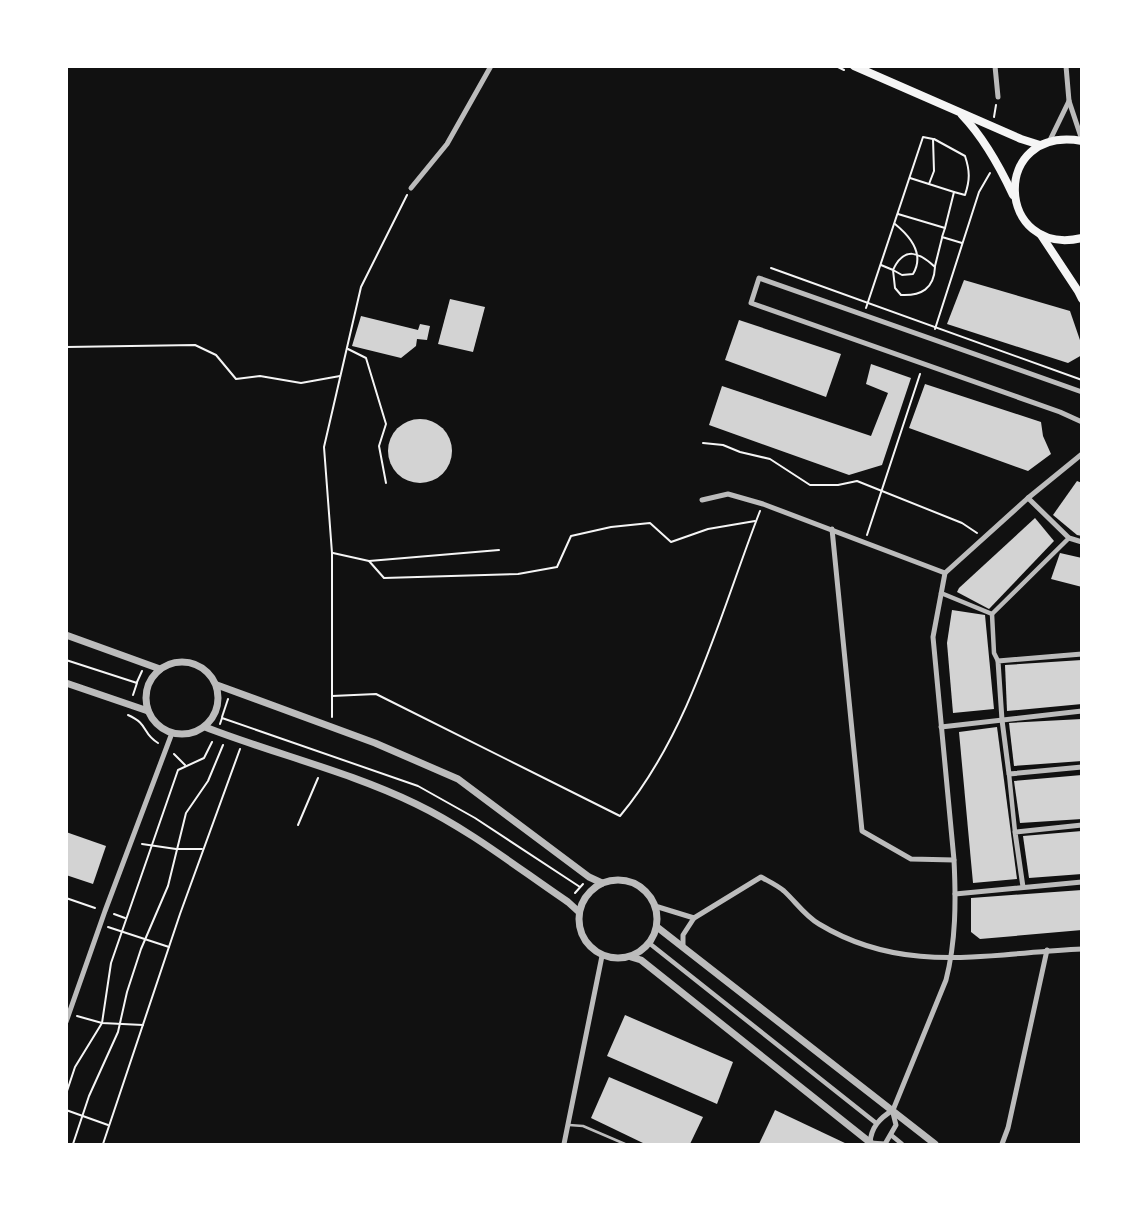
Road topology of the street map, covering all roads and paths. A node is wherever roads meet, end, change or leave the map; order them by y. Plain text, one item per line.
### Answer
1 (491, 66) edge
2 (854, 66) edge
3 (995, 66) edge
4 (1066, 66) edge
5 (998, 97) joint
6 (1069, 101) junction
7 (960, 112) junction
8 (992, 126) junction
9 (933, 139) junction
10 (1050, 140) junction
11 (1082, 140) edge
12 (1040, 145) junction
13 (1001, 169) junction
14 (909, 178) junction
15 (929, 184) junction
16 (411, 188) joint
17 (954, 192) junction
18 (1014, 197) junction
19 (897, 214) junction
20 (894, 224) junction
21 (945, 228) junction
22 (1041, 235) junction
23 (942, 237) junction
24 (1082, 238) edge
25 (963, 243) junction
26 (918, 254) junction
27 (881, 265) junction
28 (935, 267) junction
29 (771, 268) dead end
30 (893, 270) junction
31 (1082, 299) edge
32 (868, 304) junction
33 (863, 315) junction
34 (935, 326) junction
35 (932, 340) junction
36 (66, 347) edge
37 (347, 348) junction
38 (923, 365) junction
39 (340, 376) junction
40 (1082, 380) edge
41 (1082, 392) edge
42 (1082, 422) edge
43 (703, 443) dead end
44 (1080, 458) edge
45 (386, 482) dead end
46 (881, 491) junction
47 (1028, 498) junction
48 (702, 500) dead end
49 (763, 503) junction
50 (757, 520) junction
51 (832, 529) junction
52 (984, 538) junction
53 (1069, 538) junction
54 (864, 542) junction
55 (1082, 542) edge
56 (499, 550) dead end
57 (332, 553) junction
58 (369, 561) junction
59 (945, 573) junction
60 (941, 593) junction
61 (992, 614) junction
62 (66, 635) edge
63 (1082, 654) edge
64 (998, 661) junction
65 (160, 669) junction
66 (66, 683) edge
67 (217, 685) junction
68 (231, 690) junction
69 (332, 696) junction
70 (148, 711) junction
71 (1082, 711) edge
72 (222, 718) dead end
73 (1002, 720) junction
74 (205, 727) junction
75 (332, 727) junction
76 (941, 727) junction
77 (172, 733) junction
78 (227, 735) junction
79 (212, 741) dead end
80 (243, 741) junction
81 (1082, 767) edge
82 (323, 768) junction
83 (1009, 774) junction
84 (298, 825) dead end
85 (1082, 825) edge
86 (1015, 832) junction
87 (131, 841) junction
88 (152, 846) junction
89 (176, 849) junction
90 (204, 849) junction
91 (954, 860) junction
92 (589, 877) junction
93 (1082, 882) edge
94 (602, 883) junction
95 (1023, 887) junction
96 (956, 894) junction
97 (568, 902) junction
98 (655, 906) junction
99 (579, 912) junction
100 (694, 918) junction
101 (100, 925) junction
102 (657, 927) junction
103 (122, 932) junction
104 (145, 939) junction
105 (649, 943) junction
106 (683, 946) junction
107 (169, 947) junction
108 (1082, 948) edge
109 (1047, 950) junction
110 (602, 956) junction
111 (631, 957) junction
112 (951, 958) junction
113 (69, 1014) junction
114 (66, 1023) edge
115 (102, 1023) junction
116 (120, 1023) junction
117 (143, 1025) junction
118 (66, 1094) edge
119 (66, 1110) edge
120 (892, 1110) junction
121 (82, 1116) junction
122 (876, 1124) junction
123 (110, 1125) junction
124 (568, 1125) junction
125 (891, 1135) junction
126 (73, 1144) edge
127 (103, 1144) edge
128 (564, 1144) edge
129 (625, 1144) edge
130 (871, 1144) edge
131 (902, 1144) edge
132 (935, 1144) edge
133 (1002, 1144) edge

1 - 16 street
2 - 7 main road
3 - 5 street
4 - 6 street
5 - 8 path
6 - 10 street
6 - 11 street
7 - 8 main road
7 - 13 main road
8 - 12 main road
9 - 14 path
9 - 15 path
9 - 17 path
10 - 11 main road
10 - 12 main road
12 - 18 main road
13 - 18 main road
13 - 25 path
14 - 15 path
14 - 19 path
15 - 17 path
16 - 37 path
17 - 21 path
18 - 22 main road
19 - 20 path
19 - 21 path
20 - 26 path
20 - 27 path
21 - 23 path
22 - 24 main road
22 - 31 main road
23 - 25 path
23 - 28 path
25 - 34 path
26 - 28 path
26 - 30 path
26 - 30 path
27 - 30 path
27 - 32 path
28 - 30 path
29 - 32 path
32 - 33 path
32 - 34 path
33 - 35 street
33 - 38 street
34 - 35 path
34 - 40 path
35 - 41 street
36 - 39 path
37 - 39 path
37 - 45 path
38 - 42 street
38 - 46 path
39 - 57 path
43 - 46 path
44 - 47 street
46 - 52 path
46 - 54 path
47 - 52 street
47 - 53 street
48 - 49 street
49 - 50 path
49 - 51 street
50 - 58 path
50 - 69 path
51 - 54 street
51 - 91 street
52 - 59 street
53 - 55 street
53 - 61 street
54 - 59 street
56 - 58 path
57 - 58 path
57 - 69 path
59 - 60 street
60 - 61 street
60 - 76 street
61 - 64 street
62 - 65 street
63 - 64 street
64 - 73 street
65 - 67 street
65 - 70 street
66 - 70 street
67 - 68 street
67 - 74 street
68 - 72 path
68 - 75 street
69 - 75 path
70 - 77 street
71 - 73 street
73 - 76 street
73 - 83 street
74 - 77 street
74 - 78 street
75 - 92 street
76 - 91 street
77 - 87 street
78 - 80 street
78 - 89 path
79 - 88 path
80 - 82 street
80 - 90 path
81 - 83 street
82 - 84 path
82 - 97 street
83 - 86 street
85 - 86 street
86 - 95 street
87 - 88 path
87 - 101 street
88 - 89 path
88 - 103 path
89 - 90 path
89 - 104 path
90 - 107 path
91 - 96 street
92 - 94 street
92 - 97 path
93 - 95 street
94 - 98 street
94 - 99 street
95 - 96 street
96 - 112 street
97 - 99 street
98 - 100 street
98 - 102 street
99 - 110 street
100 - 106 street
100 - 112 street
101 - 103 path
101 - 113 street
102 - 105 street
102 - 106 street
103 - 104 path
103 - 115 path
104 - 107 path
104 - 116 path
105 - 111 street
105 - 122 street
106 - 120 street
107 - 117 path
108 - 109 street
109 - 112 street
109 - 133 street
110 - 111 street
110 - 124 street
111 - 130 street
112 - 120 street
113 - 114 street
113 - 115 path
115 - 116 path
115 - 118 path
116 - 117 path
116 - 121 path
117 - 123 path
119 - 121 path
120 - 122 street
120 - 125 street
120 - 132 street
121 - 123 path
121 - 126 path
122 - 130 street
123 - 127 path
124 - 128 street
124 - 129 lane
125 - 130 street
125 - 131 street

